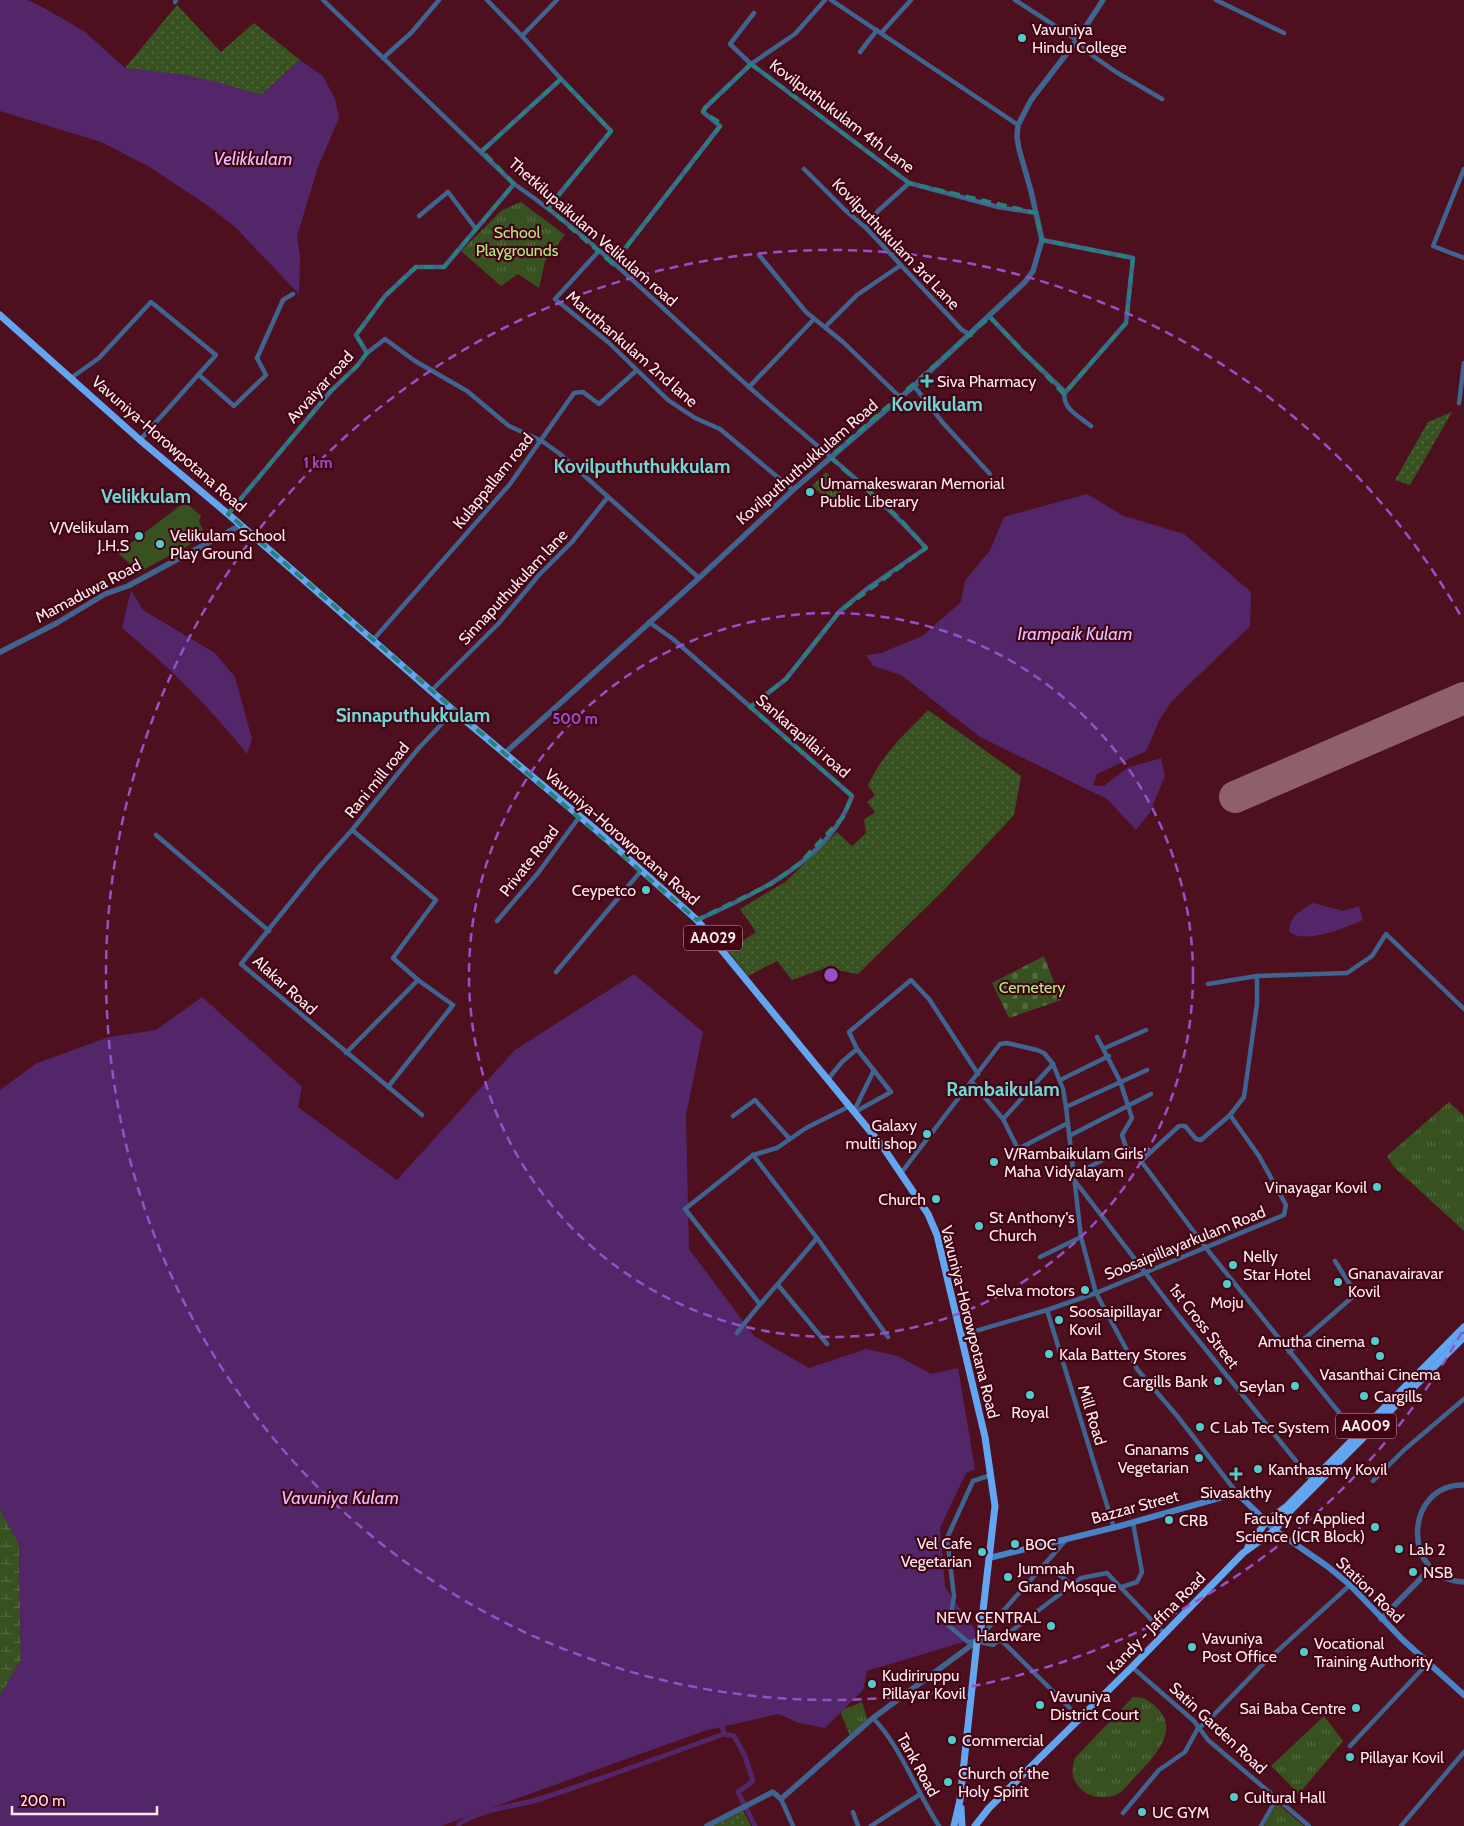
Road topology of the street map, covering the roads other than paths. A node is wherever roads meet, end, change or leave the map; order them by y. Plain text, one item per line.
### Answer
1 (323, 0) edge
2 (439, 0) edge
3 (488, 0) edge
4 (557, 0) edge
5 (825, 0) edge
6 (832, 0) edge
7 (911, 0) edge
8 (1015, 0) edge
9 (1103, 0) edge
10 (1216, 0) edge
11 (754, 13) dead end
12 (880, 31) junction
13 (1284, 33) dead end
14 (522, 36) junction
15 (1077, 40) junction
16 (860, 52) dead end
17 (383, 58) junction
18 (751, 64) junction
19 (561, 79) junction
20 (1162, 99) dead end
21 (1018, 126) junction
22 (482, 151) junction
23 (804, 169) dead end
24 (1463, 173) edge
25 (909, 183) junction
26 (514, 184) junction
27 (548, 208) junction
28 (1036, 213) junction
29 (419, 216) dead end
30 (866, 228) junction
31 (476, 229) junction
32 (1042, 240) junction
33 (598, 252) junction
34 (759, 256) dead end
35 (1464, 258) edge
36 (613, 264) junction
37 (901, 265) junction
38 (293, 294) dead end
39 (0, 315) edge
40 (990, 317) junction
41 (814, 319) junction
42 (825, 327) junction
43 (971, 335) junction
44 (367, 353) junction
45 (1464, 363) edge
46 (636, 371) junction
47 (199, 375) junction
48 (71, 378) junction
49 (914, 386) junction
50 (749, 387) junction
51 (1064, 394) junction
52 (901, 398) junction
53 (1459, 403) dead end
54 (1091, 426) dead end
55 (140, 440) junction
56 (542, 441) junction
57 (830, 457) junction
58 (990, 474) dead end
59 (793, 490) junction
60 (608, 497) junction
61 (228, 514) junction
62 (241, 525) junction
63 (699, 578) junction
64 (649, 622) junction
65 (373, 640) junction
66 (0, 652) edge
67 (432, 690) junction
68 (750, 707) junction
69 (454, 711) junction
70 (505, 753) junction
71 (580, 816) junction
72 (352, 830) junction
73 (156, 835) dead end
74 (640, 872) junction
75 (697, 920) junction
76 (497, 921) dead end
77 (269, 931) junction
78 (556, 972) dead end
79 (1257, 976) junction
80 (418, 980) junction
81 (1208, 984) dead end
82 (1464, 1009) edge
83 (1146, 1030) dead end
84 (1097, 1038) dead end
85 (1105, 1048) junction
86 (858, 1049) junction
87 (346, 1053) junction
88 (1109, 1056) junction
89 (1053, 1064) junction
90 (874, 1070) junction
91 (1147, 1070) dead end
92 (978, 1074) junction
93 (828, 1079) junction
94 (1060, 1080) junction
95 (1120, 1080) junction
96 (972, 1082) junction
97 (388, 1087) junction
98 (1151, 1094) dead end
99 (1066, 1107) junction
100 (1128, 1107) junction
101 (853, 1110) junction
102 (1230, 1115) junction
103 (422, 1116) dead end
104 (733, 1116) dead end
105 (1003, 1119) junction
106 (1068, 1123) junction
107 (1069, 1136) junction
108 (790, 1138) junction
109 (1126, 1147) junction
110 (753, 1155) junction
111 (1140, 1161) junction
112 (901, 1173) junction
113 (1074, 1178) junction
114 (1081, 1237) junction
115 (817, 1238) junction
116 (1206, 1248) junction
117 (1040, 1257) dead end
118 (1334, 1261) dead end
119 (1146, 1273) junction
120 (778, 1285) junction
121 (1096, 1293) junction
122 (760, 1303) junction
123 (1047, 1310) junction
124 (1464, 1328) edge
125 (737, 1333) dead end
126 (962, 1335) junction
127 (888, 1337) dead end
128 (1464, 1337) edge
129 (827, 1344) dead end
130 (1289, 1352) junction
131 (1464, 1399) edge
132 (1360, 1438) junction
133 (991, 1474) junction
134 (1374, 1481) dead end
135 (1314, 1483) junction
136 (1464, 1485) edge
137 (1237, 1493) junction
138 (1133, 1522) junction
139 (1266, 1522) junction
140 (1114, 1528) junction
141 (1274, 1530) junction
142 (1066, 1540) junction
143 (1244, 1553) junction
144 (989, 1558) junction
145 (1046, 1564) junction
146 (1431, 1568) junction
147 (1464, 1582) edge
148 (1072, 1585) junction
149 (1350, 1585) junction
150 (1122, 1587) junction
151 (1381, 1619) junction
152 (1164, 1633) junction
153 (978, 1639) junction
154 (1001, 1640) junction
155 (1428, 1664) junction
156 (1132, 1667) junction
157 (1464, 1695) edge
158 (873, 1718) junction
159 (1080, 1718) junction
160 (1198, 1728) junction
161 (1350, 1746) dead end
162 (1464, 1752) edge
163 (919, 1795) junction
164 (1276, 1798) junction
165 (781, 1799) junction
166 (960, 1800) junction
167 (852, 1812) dead end
168 (1123, 1813) dead end
169 (962, 1818) junction
170 (975, 1823) edge
171 (707, 1826) edge
172 (793, 1826) edge
173 (858, 1826) edge
174 (871, 1826) edge
175 (938, 1826) edge
176 (954, 1826) edge
177 (962, 1826) edge
178 (1261, 1826) edge
179 (1310, 1826) edge
180 (1402, 1826) edge

1 - 17 street, Thetkilupaikulam Velikulam road
2 - 17 street
3 - 14 street
4 - 14 street
5 - 18 street
6 - 12 street
7 - 12 street
8 - 15 street
9 - 15 street, Kovilputhuthukkulam Road
10 - 13 street
11 - 18 street, Kovilputhukulam 4th Lane
12 - 16 street
12 - 21 street
14 - 19 street
15 - 20 street
15 - 21 street, Kovilputhuthukkulam Road
17 - 22 street, Thetkilupaikulam Velikulam road
18 - 25 street, Kovilputhukulam 4th Lane
18 - 36 street
19 - 22 street
19 - 27 street
21 - 28 street, Kovilputhuthukkulam Road
22 - 26 street, Thetkilupaikulam Velikulam road
23 - 30 street, Kovilputhukulam 3rd Lane
24 - 35 street
25 - 28 street, Kovilputhukulam 4th Lane
25 - 30 street
26 - 27 street, Thetkilupaikulam Velikulam road
26 - 31 street, Avvaiyar road
27 - 33 street, Thetkilupaikulam Velikulam road
28 - 32 street, Kovilputhuthukkulam Road
29 - 31 street
30 - 37 street, Kovilputhukulam 3rd Lane
31 - 44 street, Avvaiyar road
32 - 40 street, Kovilputhuthukkulam Road
32 - 51 street
33 - 36 street, Thetkilupaikulam Velikulam road
33 - 46 street, Maruthankulam 2nd lane
34 - 41 street
36 - 50 street, Thetkilupaikulam Velikulam road
37 - 42 street
37 - 43 street, Kovilputhukulam 3rd Lane
38 - 47 street
39 - 48 highway, Vavuniya-Horowpotana Road / AA029
40 - 43 street, Kovilputhuthukkulam Road
40 - 51 street
41 - 42 street
41 - 50 street
42 - 52 street
43 - 49 street, Kovilputhuthukkulam Road
44 - 56 street
44 - 61 street, Avvaiyar road
45 - 53 street
46 - 56 street, Kulappallam road
46 - 59 street, Maruthankulam 2nd lane
47 - 48 street
47 - 55 street
48 - 55 highway, Vavuniya-Horowpotana Road / AA029
49 - 52 street, Kovilputhuthukkulam Road
49 - 58 street
50 - 57 street, Thetkilupaikulam Velikulam road
51 - 54 street
52 - 57 street, Kovilputhuthukkulam Road
55 - 61 highway, Vavuniya-Horowpotana Road / AA029
56 - 60 street
56 - 65 street, Kulappallam road
57 - 59 street, Kovilputhuthukkulam Road
57 - 68 street, Thetkilupaikulam Velikulam road
59 - 63 street, Kovilputhuthukkulam Road
60 - 63 street
60 - 67 street, Sinnaputhukulam lane
61 - 62 highway, Vavuniya-Horowpotana Road / AA029
62 - 65 highway, Vavuniya-Horowpotana Road / AA029
62 - 66 street, Mamaduwa Road
63 - 64 street, Kovilputhuthukkulam Road
64 - 68 street, Sankarapillai road
64 - 70 street, Kovilputhuthukkulam Road
65 - 67 highway, Vavuniya-Horowpotana Road / AA029
67 - 69 highway, Vavuniya-Horowpotana Road / AA029
68 - 75 street, Sankarapillai road
69 - 70 highway, Vavuniya-Horowpotana Road / AA029
69 - 72 street, Rani mill road
70 - 71 highway, Vavuniya-Horowpotana Road / AA029
71 - 74 highway, Vavuniya-Horowpotana Road / AA029
71 - 76 street, Private Road
72 - 77 street, Alakar Road
72 - 80 street, Rani mill road
73 - 77 street
74 - 75 highway, Vavuniya-Horowpotana Road / AA029
74 - 78 street
75 - 93 highway, Vavuniya-Horowpotana Road / AA029
77 - 87 street, Alakar Road
79 - 81 street
79 - 82 street
79 - 102 street
80 - 87 street
80 - 97 street
83 - 85 street
84 - 85 street
85 - 88 street
86 - 90 street
86 - 92 street
86 - 93 street
87 - 97 street, Alakar Road
88 - 94 street
88 - 95 street
89 - 92 street
89 - 94 street
89 - 105 street
90 - 101 street
90 - 101 street
91 - 95 street
92 - 96 street
93 - 101 highway, Vavuniya-Horowpotana Road / AA029
94 - 99 street
95 - 99 street
95 - 100 street
96 - 105 street
96 - 112 street
97 - 103 street, Alakar Road
98 - 100 street
99 - 106 street
100 - 107 street
100 - 109 street
101 - 108 street
101 - 112 highway, Vavuniya-Horowpotana Road / AA029
102 - 111 street
102 - 116 street, Soosaipillayarkulam Road
104 - 108 street
105 - 106 street
106 - 107 street
107 - 113 street
108 - 110 street
109 - 111 street
109 - 113 street
110 - 115 street
110 - 122 street
111 - 116 street
112 - 126 highway, Vavuniya-Horowpotana Road / AA029
113 - 114 street
113 - 119 street, 1st Cross Street
114 - 117 street
114 - 121 street
115 - 120 street
115 - 127 street
116 - 119 street, Soosaipillayarkulam Road
116 - 130 street
118 - 130 street
119 - 121 street, Soosaipillayarkulam Road
119 - 135 street, 1st Cross Street
120 - 122 street
120 - 129 street
121 - 123 street, Soosaipillayarkulam Road
121 - 137 street
122 - 125 street
123 - 126 street, Soosaipillayarkulam Road
123 - 140 street, Mill Road
124 - 132 highway, Kandy - Jaffna Road / AA009
126 - 133 highway, Vavuniya-Horowpotana Road / AA029
128 - 132 highway, Kandy - Jaffna Road / AA009
130 - 132 street
131 - 134 street
132 - 135 highway, Kandy - Jaffna Road / AA009
133 - 144 highway, Vavuniya-Horowpotana Road / AA029
133 - 153 street
135 - 139 highway, Kandy - Jaffna Road / AA009
135 - 141 highway, Kandy - Jaffna Road / AA009
136 - 146 street
137 - 138 main road, Bazzar Street
137 - 139 main road
138 - 140 main road, Bazzar Street
138 - 150 street
139 - 141 main road
139 - 143 highway, Kandy - Jaffna Road / AA009
140 - 142 main road, Bazzar Street
141 - 143 highway, Kandy - Jaffna Road / AA009
141 - 149 main road, Station Road
142 - 144 main road, Bazzar Street
142 - 145 street
143 - 152 highway, Kandy - Jaffna Road / AA009
144 - 153 highway, Vavuniya-Horowpotana Road / AA029
145 - 148 street
145 - 153 street
146 - 147 street
146 - 151 street
148 - 150 street
148 - 154 street
149 - 151 main road, Station Road
149 - 160 street
150 - 152 street
151 - 155 main road, Station Road
152 - 156 highway, Kandy - Jaffna Road / AA009
153 - 154 street
153 - 158 street
153 - 166 highway, Vavuniya-Horowpotana Road / AA029
154 - 159 street
155 - 157 main road, Station Road
155 - 161 street
156 - 159 highway, Kandy - Jaffna Road / AA009
156 - 160 street, Satin Garden Road
158 - 163 street, Tank Road
158 - 165 street
159 - 170 highway, Kandy - Jaffna Road / AA009
160 - 164 street, Satin Garden Road
160 - 168 street
162 - 180 street
163 - 174 street
163 - 175 street, Tank Road
164 - 178 street
164 - 179 street, Satin Garden Road
165 - 171 street
165 - 172 street
166 - 169 highway, Vavuniya-Horowpotana Road / AA029
166 - 176 highway, Vavuniya-Horowpotana Road / AA029
167 - 173 street
169 - 170 highway
169 - 177 highway, Vavuniya-Horowpotana Road / AA029

